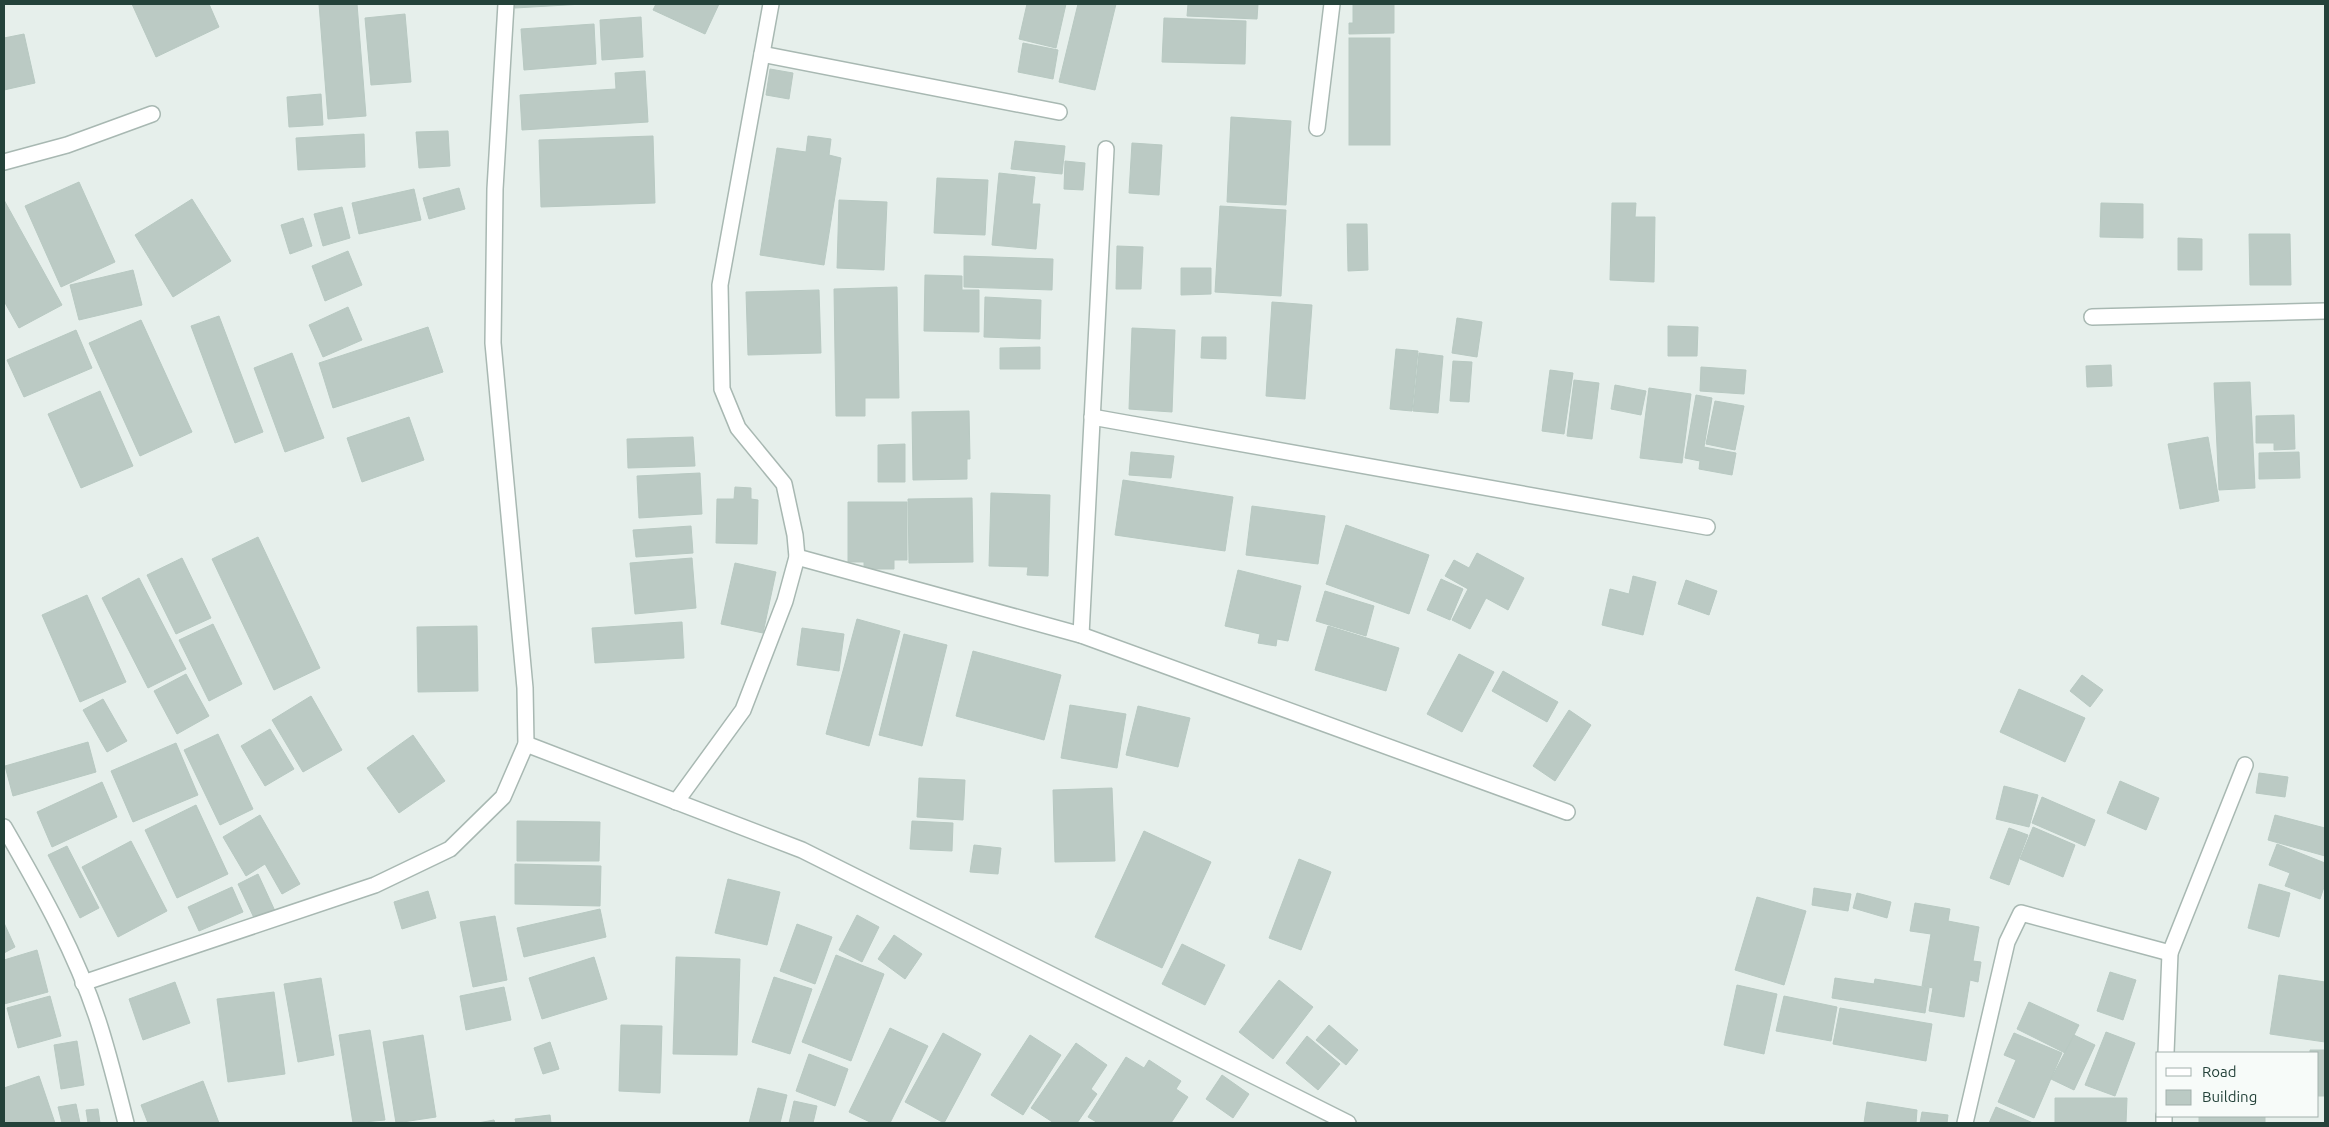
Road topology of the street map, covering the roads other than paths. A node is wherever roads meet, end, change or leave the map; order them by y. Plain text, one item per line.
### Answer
1 (506, 4) edge
2 (771, 4) edge
3 (1332, 4) edge
4 (762, 54) junction
5 (1059, 112) dead end
6 (152, 114) dead end
7 (1317, 128) dead end
8 (1106, 149) dead end
9 (4, 162) edge
10 (2325, 311) edge
11 (2092, 317) dead end
12 (1092, 417) junction
13 (1707, 526) dead end
14 (797, 557) junction
15 (1081, 635) junction
16 (526, 744) junction
17 (2245, 765) dead end
18 (676, 802) junction
19 (1566, 812) dead end
20 (4, 827) edge
21 (2170, 953) junction
22 (84, 983) junction
23 (2166, 1052) edge
24 (126, 1123) edge
25 (1348, 1123) edge
26 (1965, 1123) edge

1 - 16 street
2 - 4 street
3 - 7 street
4 - 5 street
4 - 14 street
6 - 9 street
8 - 12 street
10 - 11 street
12 - 13 street
12 - 15 street
14 - 15 street
14 - 18 street
15 - 19 street
16 - 18 street
16 - 22 street
17 - 21 street
18 - 25 street
20 - 22 street
21 - 23 street
21 - 26 street
22 - 24 street

